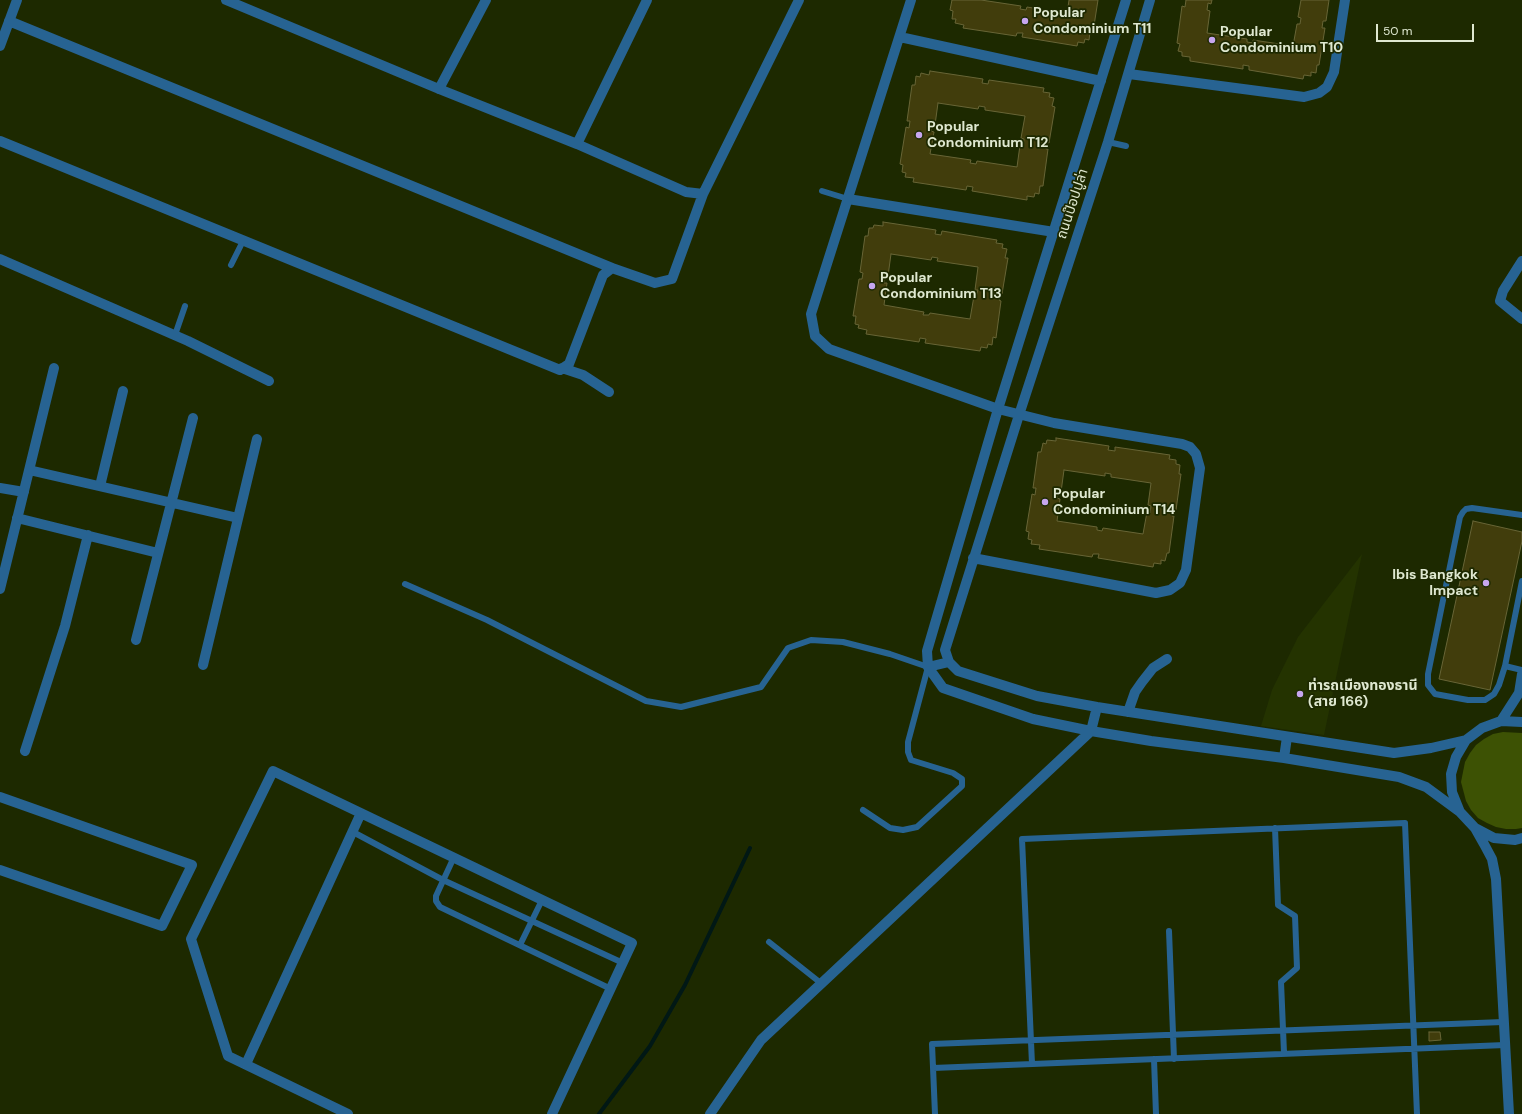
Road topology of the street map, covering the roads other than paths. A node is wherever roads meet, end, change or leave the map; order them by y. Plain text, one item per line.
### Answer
1 (17, 0) edge
2 (226, 0) edge
3 (486, 0) edge
4 (647, 0) edge
5 (799, 0) edge
6 (911, 0) edge
7 (1126, 0) edge
8 (1150, 0) edge
9 (1345, 0) edge
10 (9, 21) junction
11 (900, 37) junction
12 (0, 46) edge
13 (1129, 74) junction
14 (1101, 81) junction
15 (439, 90) junction
16 (0, 141) edge
17 (1108, 142) junction
18 (577, 144) junction
19 (1126, 146) dead end
20 (822, 191) dead end
21 (703, 194) junction
22 (848, 199) junction
23 (1054, 232) junction
24 (242, 240) junction
25 (0, 259) edge
26 (1522, 261) edge
27 (231, 265) dead end
28 (612, 268) junction
29 (185, 306) dead end
30 (1522, 319) edge
31 (175, 335) junction
32 (54, 368) dead end
33 (562, 368) junction
34 (269, 381) dead end
35 (123, 390) dead end
36 (609, 392) dead end
37 (998, 409) junction
38 (1019, 415) junction
39 (193, 418) dead end
40 (257, 439) dead end
41 (29, 470) junction
42 (100, 486) junction
43 (0, 488) edge
44 (24, 492) junction
45 (171, 503) junction
46 (1522, 515) edge
47 (17, 518) junction
48 (238, 518) junction
49 (88, 535) junction
50 (158, 553) junction
51 (973, 558) junction
52 (1522, 581) edge
53 (405, 584) dead end
54 (0, 589) edge
55 (136, 640) dead end
56 (1167, 659) dead end
57 (949, 662) junction
58 (203, 665) dead end
59 (1505, 666) junction
60 (928, 668) junction
61 (1522, 670) edge
62 (1522, 674) edge
63 (1097, 707) junction
64 (1128, 712) junction
65 (1501, 721) junction
66 (1522, 722) edge
67 (1091, 731) junction
68 (1287, 733) junction
69 (1466, 740) junction
70 (25, 751) dead end
71 (1284, 758) junction
72 (0, 797) edge
73 (863, 810) dead end
74 (1460, 812) junction
75 (361, 813) junction
76 (1275, 828) junction
77 (1475, 828) junction
78 (352, 832) junction
79 (1522, 838) edge
80 (454, 857) junction
81 (0, 870) edge
82 (443, 880) junction
83 (542, 900) junction
84 (532, 921) junction
85 (1169, 931) dead end
86 (769, 942) dead end
87 (520, 945) junction
88 (623, 963) junction
89 (822, 984) junction
90 (611, 989) junction
91 (1503, 1022) junction
92 (1413, 1025) junction
93 (1283, 1030) junction
94 (1173, 1035) junction
95 (1031, 1041) junction
96 (1505, 1045) junction
97 (1414, 1049) junction
98 (1284, 1053) junction
99 (1174, 1058) junction
100 (1154, 1059) junction
101 (246, 1064) junction
102 (1032, 1064) junction
103 (933, 1068) junction
104 (348, 1114) edge
105 (552, 1114) edge
106 (710, 1114) edge
107 (935, 1114) edge
108 (1156, 1114) edge
109 (1417, 1114) edge
110 (1509, 1114) edge

1 - 10 street
2 - 15 street
3 - 15 street
4 - 18 street
5 - 21 street
6 - 11 street
7 - 14 street, ถนนป๊อปปูล่า
8 - 13 street, ถนนป๊อปปูล่า
9 - 13 street
10 - 12 street
10 - 28 street
11 - 14 street
11 - 22 street
13 - 17 street, ถนนป๊อปปูล่า
14 - 23 street, ถนนป๊อปปูล่า
15 - 18 street
16 - 24 street
17 - 19 lane
17 - 38 street, ถนนป๊อปปูล่า
18 - 21 street
20 - 22 lane
21 - 28 street
22 - 23 street
22 - 37 street
23 - 37 street, ถนนป๊อปปูล่า
24 - 27 lane
24 - 33 street
25 - 31 street
26 - 30 street
28 - 33 street
29 - 31 lane
31 - 34 street
32 - 41 street
33 - 36 street
35 - 42 street
37 - 38 street
37 - 60 street, ถนนป๊อปปูล่า
38 - 51 street, ถนนป๊อปปูล่า
38 - 51 street
39 - 45 street
40 - 48 street
41 - 42 street
41 - 44 street
42 - 45 street
43 - 44 street
44 - 47 street
45 - 48 street
45 - 50 street
46 - 59 lane
47 - 49 street
47 - 54 street
48 - 58 street
49 - 50 street
49 - 70 street
50 - 55 street
51 - 57 street, ถนนป๊อปปูล่า
52 - 59 lane
53 - 60 lane
56 - 64 street
57 - 60 street
57 - 63 street
59 - 61 lane
60 - 67 street
60 - 73 lane
62 - 65 street
63 - 64 street
63 - 67 street
64 - 68 street
65 - 66 street
65 - 69 street
67 - 71 street
67 - 89 street
68 - 69 street
68 - 71 street
69 - 74 street
71 - 74 street
72 - 81 street
74 - 77 street
75 - 78 street
75 - 80 street
75 - 101 street
76 - 92 lane
76 - 93 lane
76 - 95 lane
77 - 79 street
77 - 91 street
78 - 82 lane
78 - 101 street
80 - 82 lane
80 - 83 street
82 - 84 lane
82 - 87 lane
83 - 84 lane
83 - 88 street
84 - 87 lane
84 - 88 lane
85 - 94 lane
86 - 89 lane
87 - 90 lane
88 - 90 street
89 - 106 street
90 - 105 street
91 - 92 lane
91 - 96 street
92 - 93 lane
92 - 97 lane
93 - 94 lane
93 - 98 lane
94 - 95 lane
94 - 99 lane
95 - 102 lane
95 - 103 lane
96 - 97 lane
96 - 110 street
97 - 98 lane
97 - 109 lane
98 - 99 lane
99 - 100 lane
100 - 102 lane
100 - 108 lane
101 - 104 street
102 - 103 lane
103 - 107 lane

